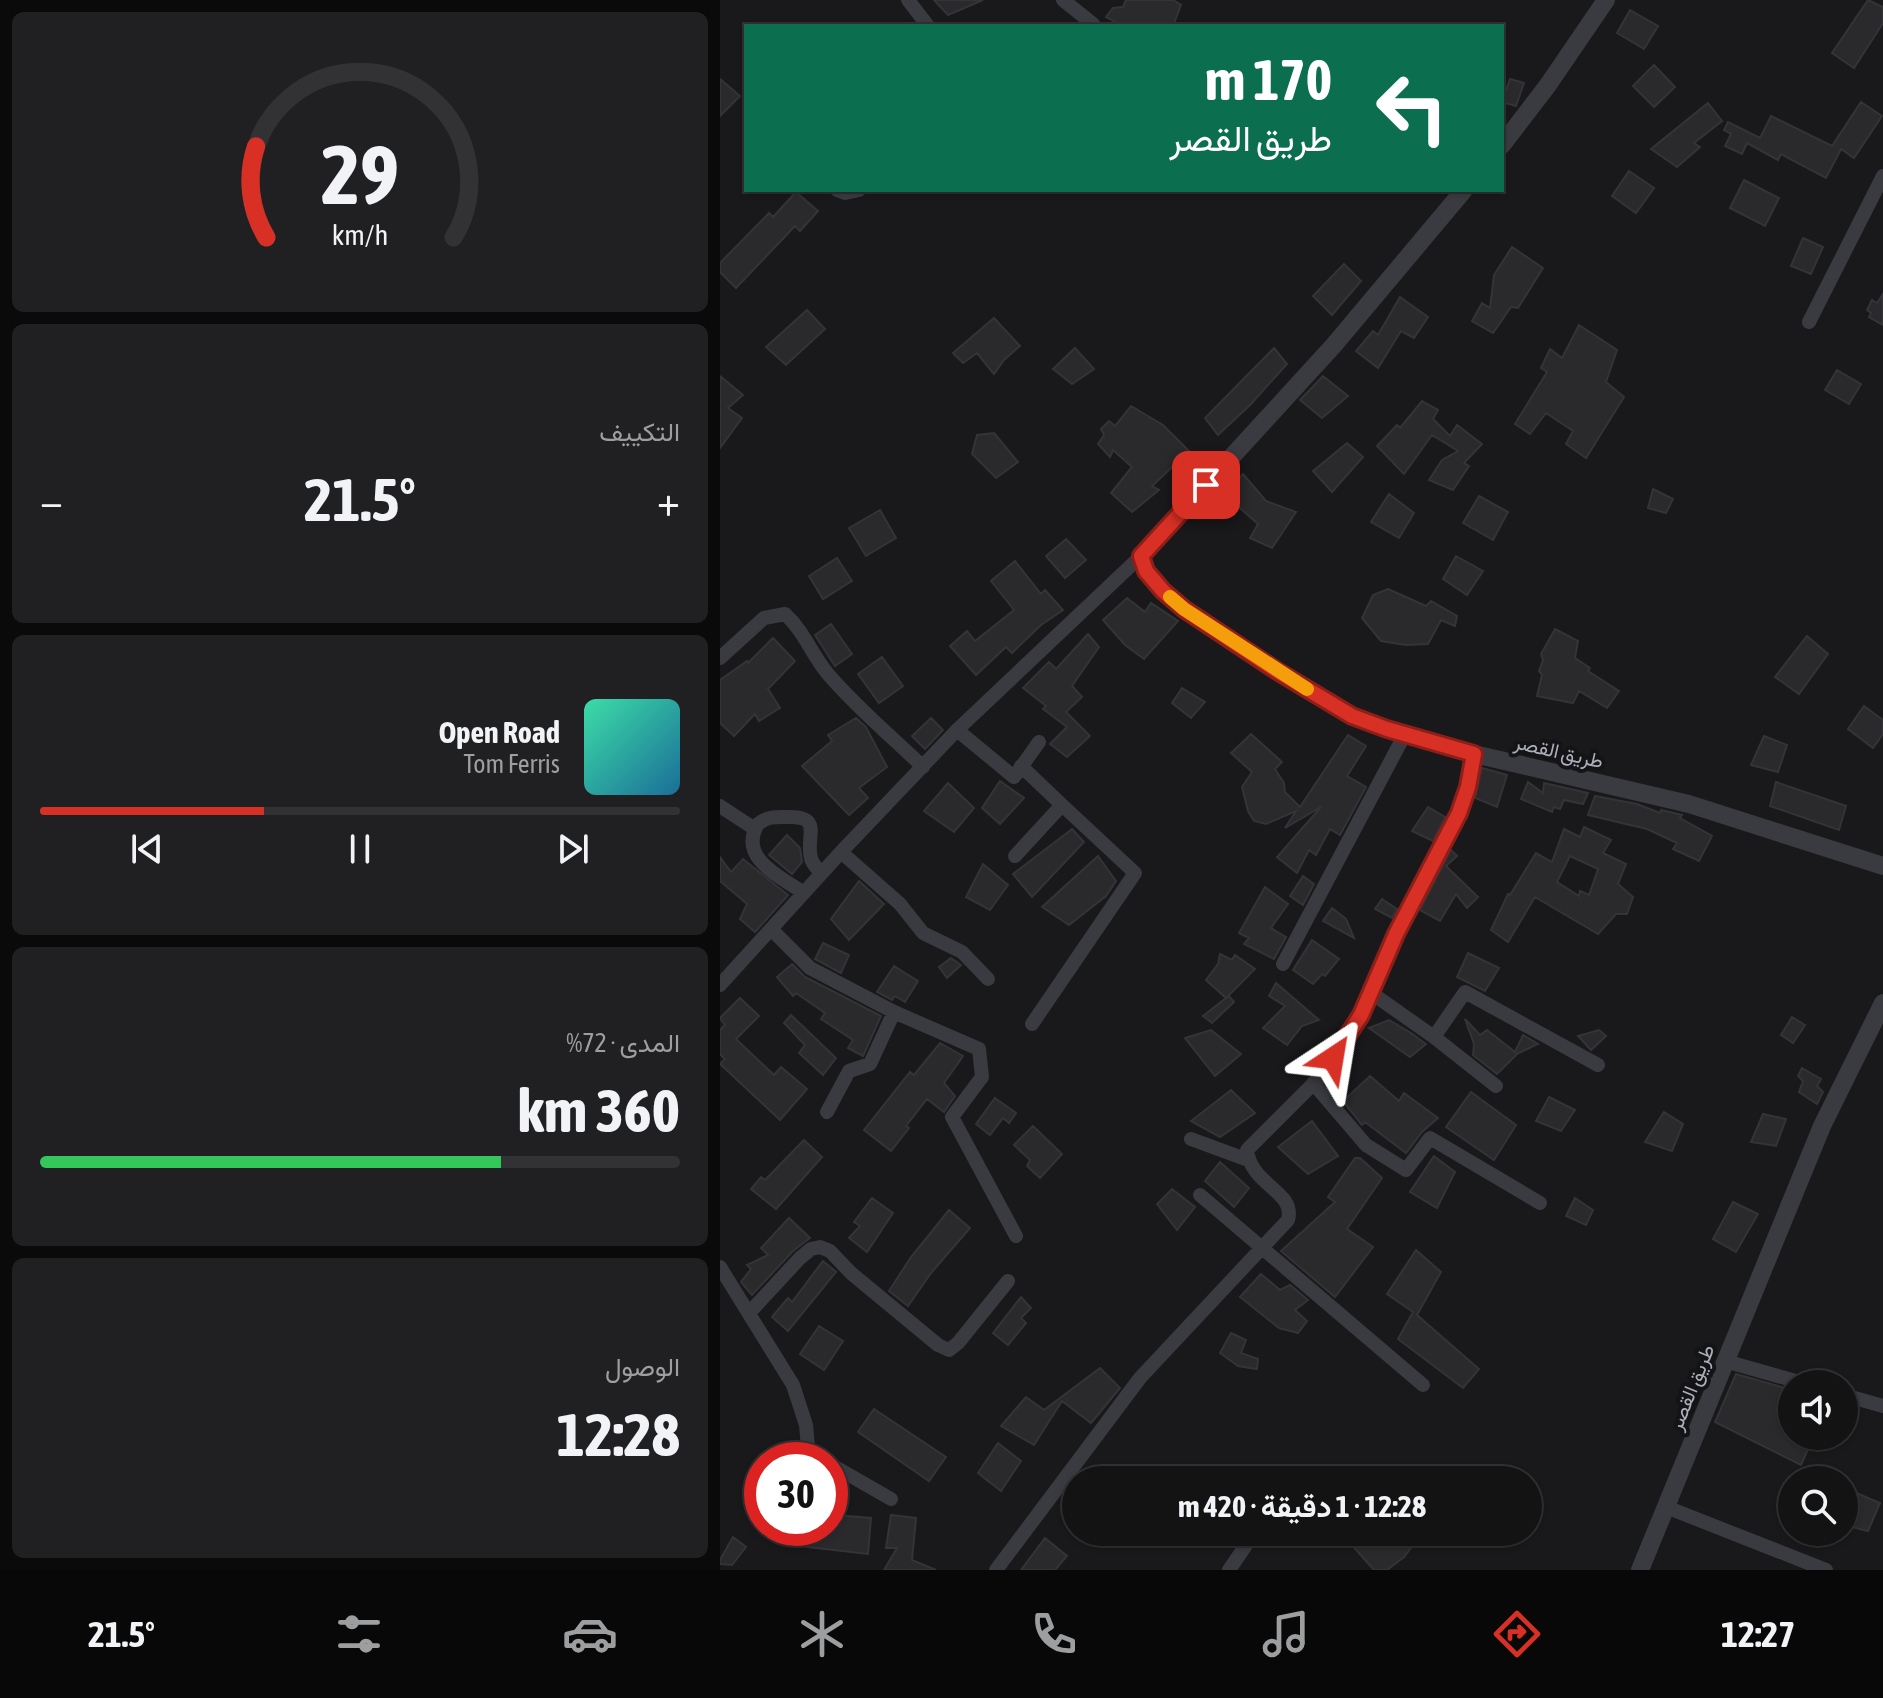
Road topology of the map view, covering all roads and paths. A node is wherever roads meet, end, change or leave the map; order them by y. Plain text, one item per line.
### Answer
1 (908, 0) edge
2 (1063, 0) edge
3 (1606, 0) edge
4 (926, 24) edge
5 (1093, 24) dead end
6 (1504, 142) edge
7 (1883, 176) edge
8 (1462, 192) edge
9 (1809, 322) dead end
10 (1141, 556) junction
11 (720, 658) edge
12 (957, 730) junction
13 (1405, 734) junction
14 (1039, 742) dead end
15 (1474, 754) junction
16 (1021, 766) junction
17 (923, 767) junction
18 (1062, 805) junction
19 (720, 806) edge
20 (755, 829) junction
21 (841, 852) junction
22 (1015, 856) dead end
23 (1883, 866) edge
24 (821, 873) junction
25 (804, 893) junction
26 (772, 930) junction
27 (1283, 964) dead end
28 (988, 979) dead end
29 (720, 985) edge
30 (1370, 992) junction
31 (1883, 1003) edge
32 (894, 1012) junction
33 (1032, 1024) dead end
34 (1434, 1037) junction
35 (1598, 1065) dead end
36 (1313, 1083) junction
37 (1496, 1086) dead end
38 (827, 1112) dead end
39 (1191, 1139) dead end
40 (1248, 1160) junction
41 (1200, 1195) dead end
42 (1540, 1203) dead end
43 (1016, 1236) dead end
44 (1261, 1248) junction
45 (720, 1267) edge
46 (1008, 1281) dead end
47 (750, 1312) junction
48 (1725, 1361) junction
49 (1778, 1376) edge
50 (1423, 1385) dead end
51 (1858, 1399) edge
52 (1883, 1406) edge
53 (808, 1442) edge
54 (848, 1474) edge
55 (891, 1499) dead end
56 (1666, 1507) junction
57 (1245, 1546) edge
58 (996, 1570) edge
59 (1229, 1570) edge
60 (1640, 1570) edge
61 (1826, 1570) edge

1 - 4 street
2 - 5 street
3 - 6 street
7 - 9 street
8 - 10 street
10 - 12 street
10 - 13 street, طريق القصر
11 - 17 street
12 - 16 street
12 - 17 street
13 - 15 street, طريق القصر
13 - 27 street
14 - 16 street
15 - 23 street, طريق القصر
15 - 30 street
16 - 18 street
17 - 21 street
18 - 22 street
18 - 33 street
19 - 20 street
20 - 24 street
20 - 25 street
21 - 24 street
21 - 28 street
24 - 25 street
25 - 26 street
26 - 29 street
26 - 32 street
30 - 34 street
30 - 36 street
31 - 48 street, طريق القصر
32 - 38 street
32 - 43 street
34 - 35 street
34 - 37 street
36 - 40 street
36 - 42 street
39 - 40 street
40 - 44 street
41 - 44 street
44 - 50 street
44 - 58 street
45 - 47 street
46 - 47 street
47 - 53 street
48 - 49 street
48 - 56 street, طريق القصر
51 - 52 street
54 - 55 street
56 - 60 street, طريق القصر
56 - 61 street
57 - 59 street

